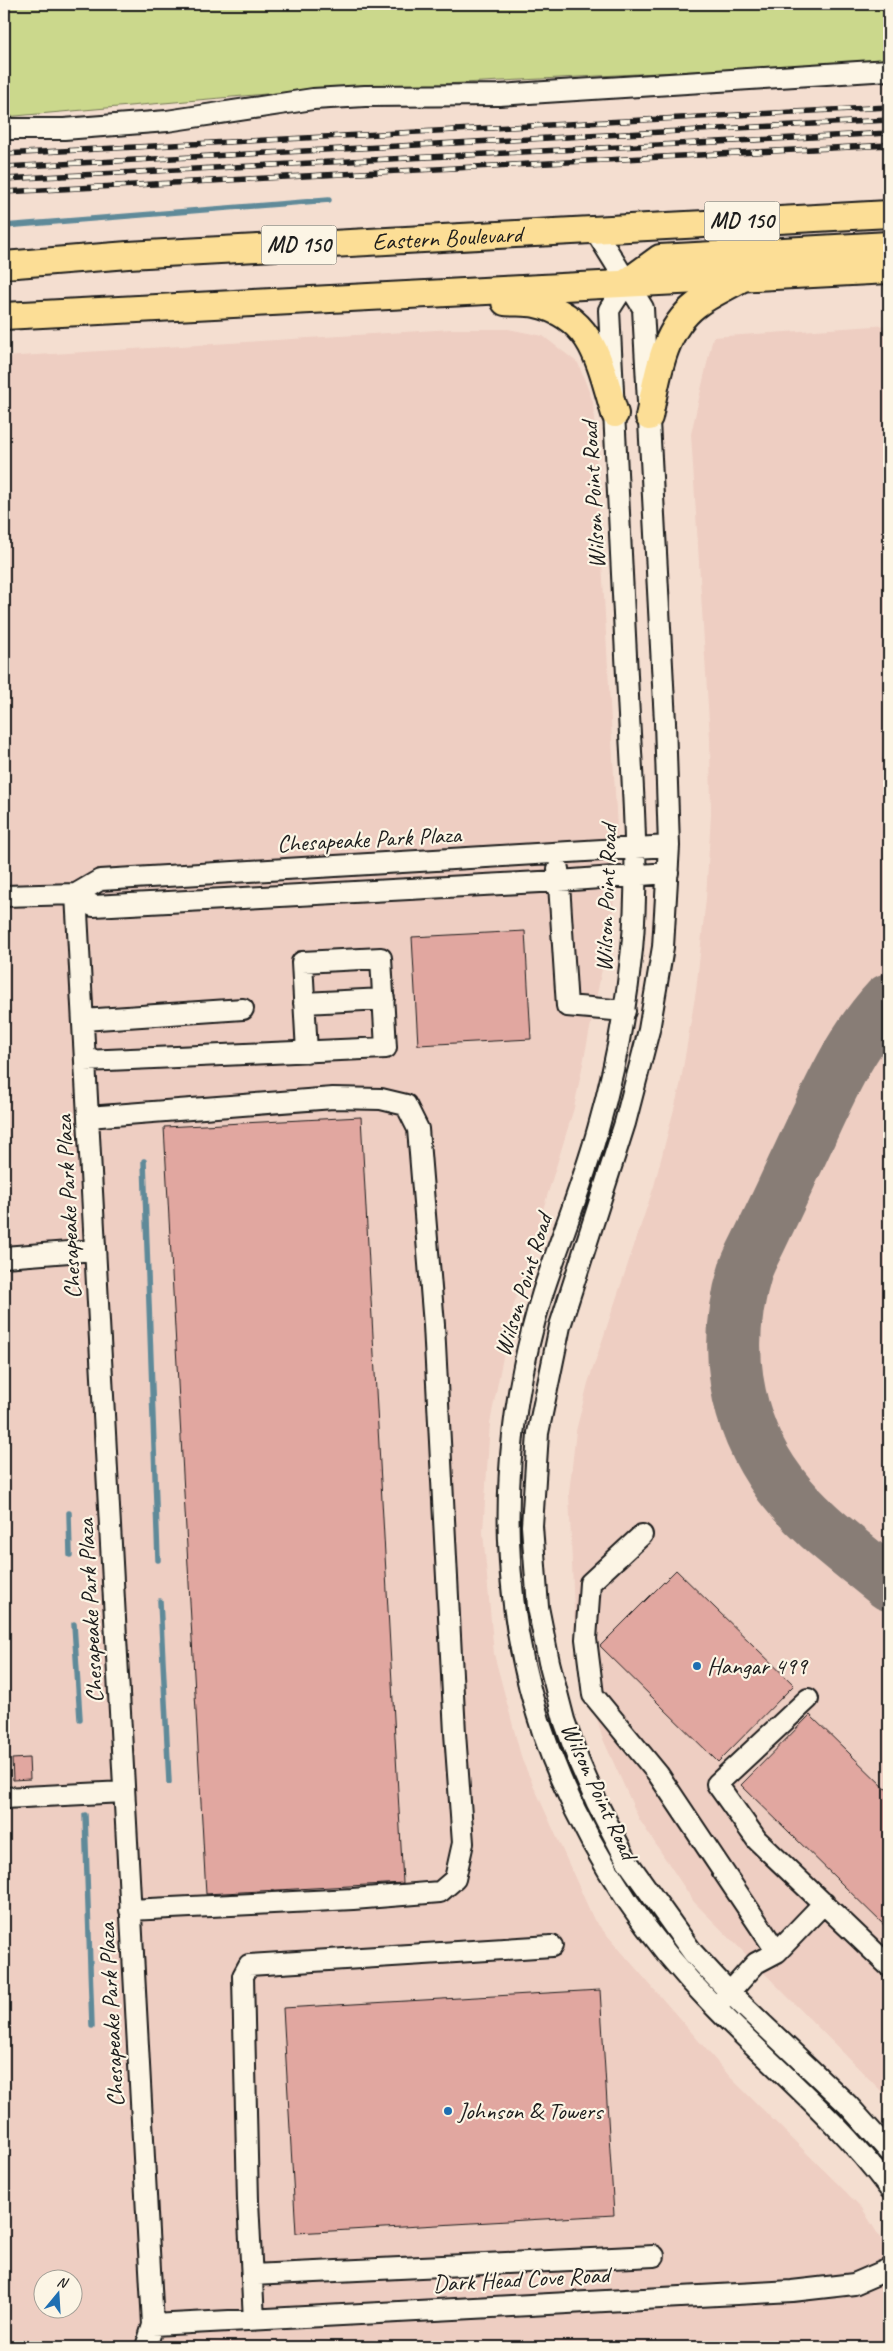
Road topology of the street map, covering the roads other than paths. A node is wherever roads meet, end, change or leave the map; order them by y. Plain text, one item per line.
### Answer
1 (889, 70) edge
2 (4, 129) edge
3 (889, 214) edge
4 (594, 229) junction
5 (889, 245) edge
6 (4, 265) edge
7 (889, 270) edge
8 (742, 278) junction
9 (627, 282) junction
10 (394, 295) junction
11 (4, 316) edge
12 (615, 414) junction
13 (649, 417) junction
14 (669, 846) junction
15 (635, 848) junction
16 (557, 852) junction
17 (668, 873) junction
18 (636, 875) junction
19 (558, 881) junction
20 (76, 894) junction
21 (4, 896) edge
22 (384, 999) junction
23 (304, 1003) junction
24 (243, 1009) dead end
25 (625, 1011) junction
26 (83, 1020) junction
27 (307, 1052) junction
28 (85, 1061) junction
29 (88, 1117) junction
30 (95, 1250) junction
31 (4, 1257) edge
32 (642, 1535) dead end
33 (808, 1699) dead end
34 (124, 1792) junction
35 (4, 1798) edge
36 (824, 1904) junction
37 (130, 1910) junction
38 (552, 1946) dead end
39 (777, 1952) junction
40 (889, 1966) edge
41 (730, 1993) junction
42 (715, 2007) junction
43 (889, 2151) edge
44 (889, 2188) edge
45 (654, 2256) dead end
46 (889, 2269) edge
47 (252, 2275) junction
48 (254, 2320) junction
49 (153, 2325) junction
50 (146, 2347) edge
51 (163, 2347) edge

1 - 2 street
3 - 4 main road, Eastern Boulevard / MD 150
4 - 6 main road, Eastern Boulevard / MD 150
4 - 9 street, Wilson Point Road
5 - 9 main road
7 - 8 main road, MD 150
8 - 9 main road, MD 150
8 - 13 main road
9 - 10 main road, MD 150
9 - 12 street, Wilson Point Road
9 - 13 street, Wilson Point Road
10 - 11 main road, MD 150
10 - 12 main road
12 - 15 street, Wilson Point Road
13 - 14 street, Wilson Point Road
14 - 15 street, Chesapeake Park Plaza
14 - 17 street, Wilson Point Road
15 - 16 street, Chesapeake Park Plaza
15 - 18 street, Wilson Point Road
16 - 19 street
16 - 20 street, Chesapeake Park Plaza
17 - 18 street
17 - 41 street, Wilson Point Road
18 - 19 street
18 - 25 street, Wilson Point Road
19 - 20 street
19 - 25 street
20 - 21 street
20 - 26 street, Chesapeake Park Plaza
22 - 23 street
22 - 23 street
22 - 27 street
23 - 27 street
24 - 26 street
25 - 42 street, Wilson Point Road
26 - 28 street, Chesapeake Park Plaza
27 - 28 street
28 - 29 street, Chesapeake Park Plaza
29 - 30 street, Chesapeake Park Plaza
29 - 37 street
30 - 31 street
30 - 34 street, Chesapeake Park Plaza
32 - 39 street
33 - 36 street
34 - 35 street
34 - 37 street, Chesapeake Park Plaza
36 - 39 street
36 - 40 street
37 - 49 street, Chesapeake Park Plaza
38 - 47 street
39 - 41 street
41 - 42 street
41 - 43 street, Wilson Point Road
42 - 44 street, Wilson Point Road
45 - 47 street
46 - 48 street, Dark Head Cove Road
47 - 48 street
48 - 49 street, Dark Head Cove Road
49 - 50 street, Chesapeake Park Plaza
49 - 51 street, Chesapeake Park Plaza

